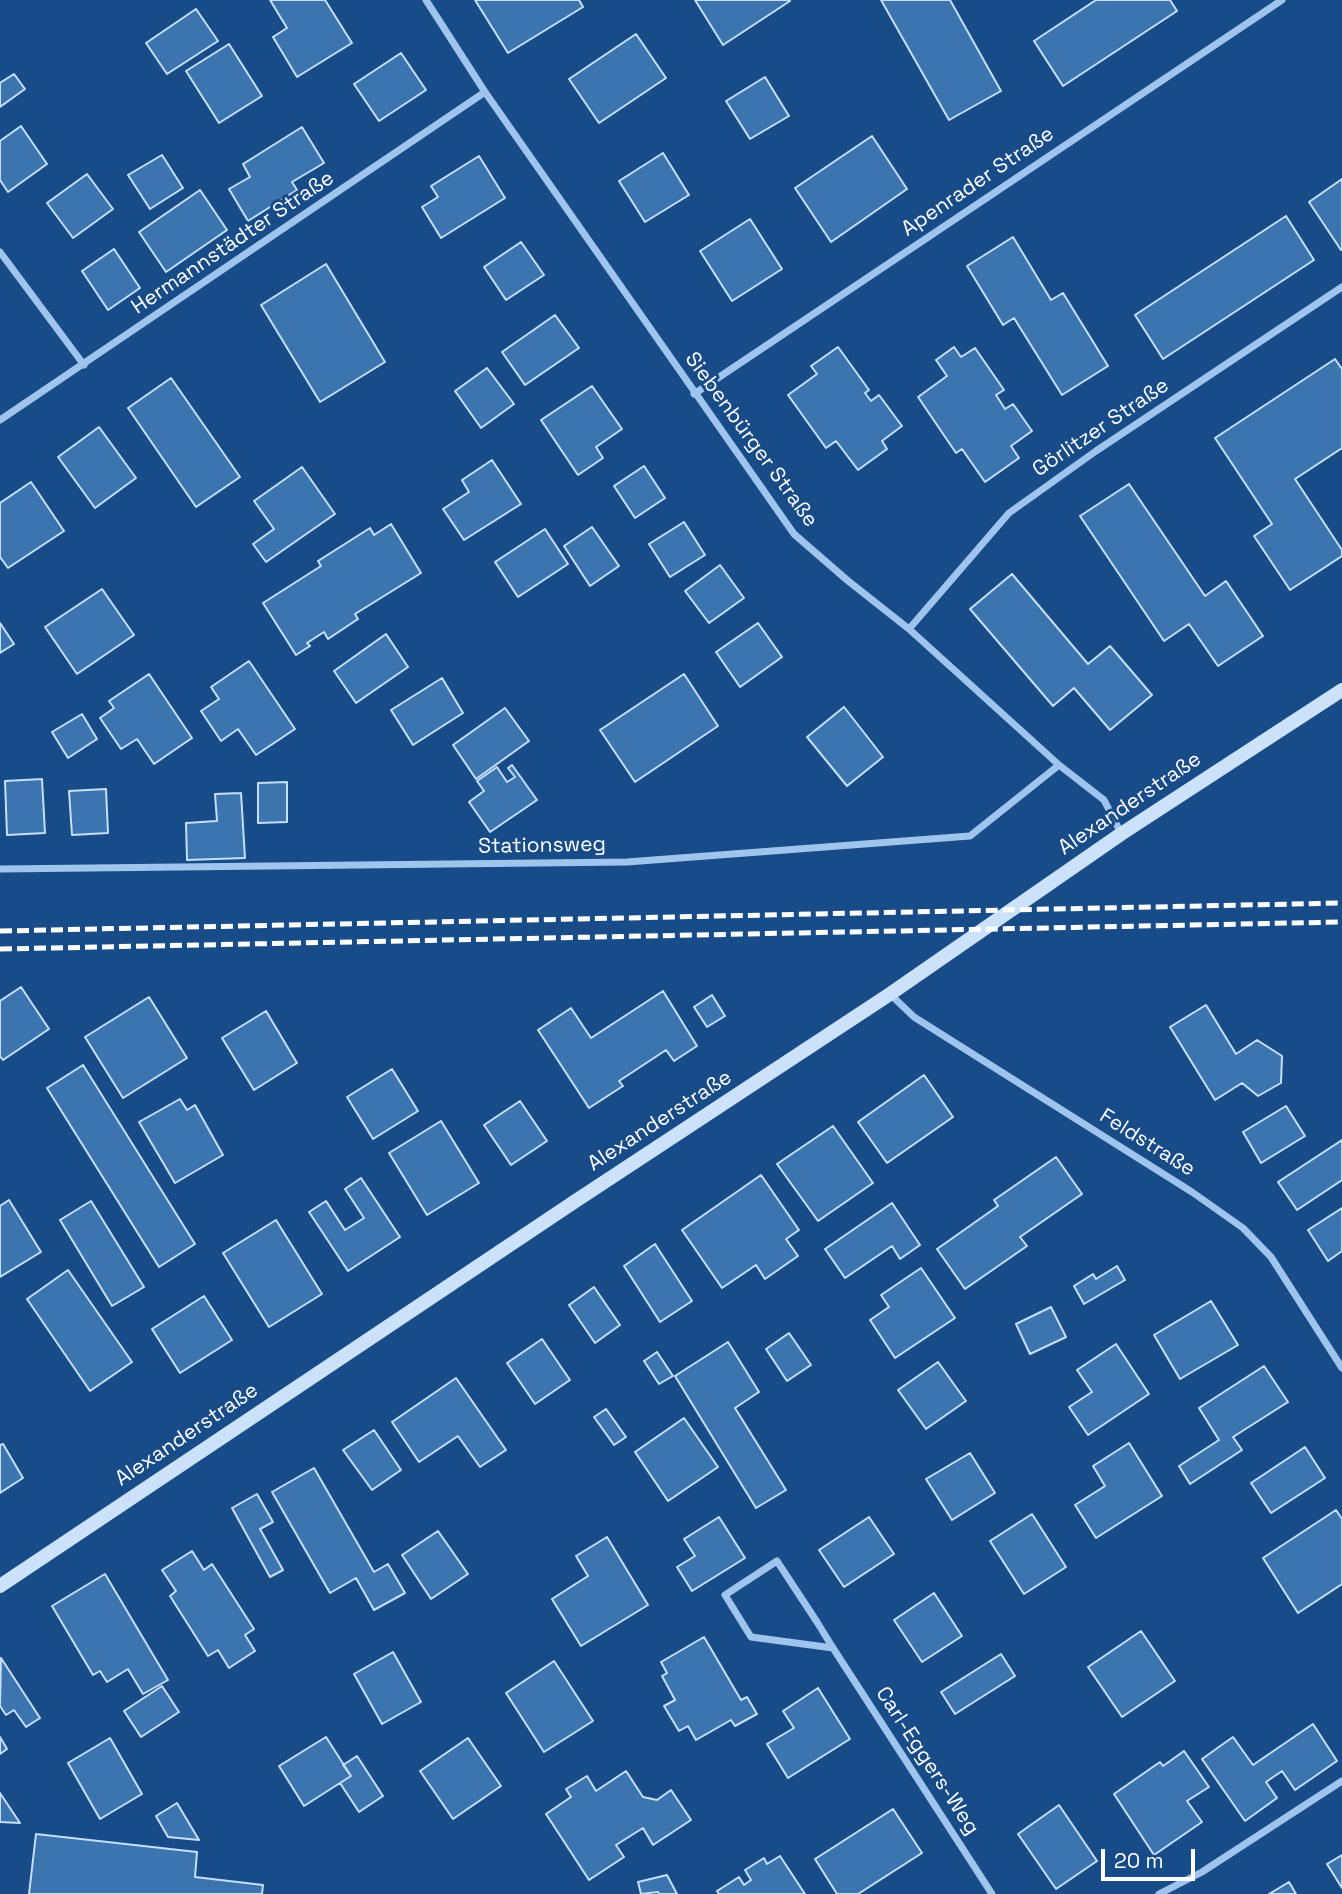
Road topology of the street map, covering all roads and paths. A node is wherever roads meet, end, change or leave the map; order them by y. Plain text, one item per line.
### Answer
1 (426, 0) edge
2 (1282, 0) edge
3 (485, 92) junction
4 (0, 252) edge
5 (1342, 287) edge
6 (84, 365) junction
7 (694, 394) junction
8 (0, 420) edge
9 (909, 629) junction
10 (1342, 690) edge
11 (1059, 765) junction
12 (1121, 834) junction
13 (0, 869) edge
14 (890, 994) junction
15 (1342, 1368) edge
16 (0, 1586) edge
17 (833, 1648) junction
18 (1342, 1781) edge
19 (992, 1894) edge
20 (1159, 1894) edge

1 - 3 street, Siebenbürger Straße
2 - 7 street, Apenrader Straße
3 - 6 street, Hermannstädter Straße
3 - 7 street, Siebenbürger Straße
4 - 6 street
5 - 9 street, Görlitzer Straße
6 - 8 street, Hermannstädter Straße
7 - 9 street, Siebenbürger Straße
9 - 11 street, Siebenbürger Straße
10 - 12 main road, Alexanderstraße
11 - 12 street, Siebenbürger Straße
11 - 13 street, Stationsweg
12 - 14 main road, Alexanderstraße
14 - 15 street, Feldstraße
14 - 16 main road, Alexanderstraße
17 - 17 street, Carl-Eggers-Weg
17 - 19 street, Carl-Eggers-Weg
18 - 20 street

